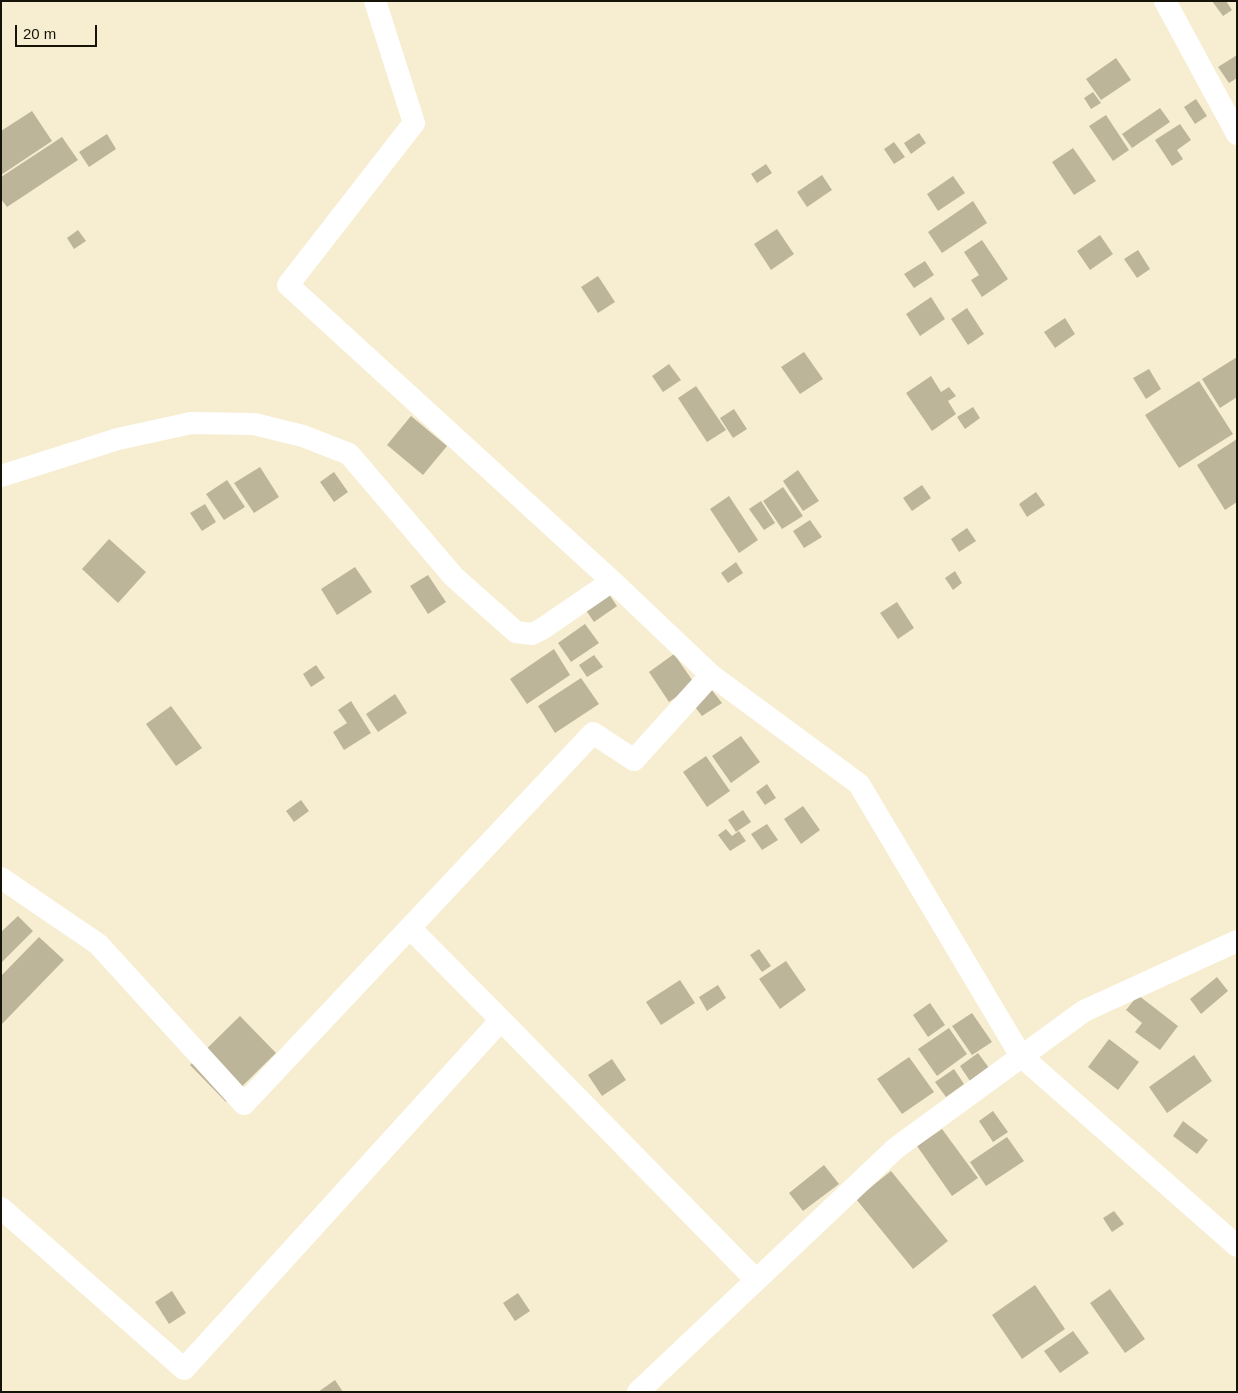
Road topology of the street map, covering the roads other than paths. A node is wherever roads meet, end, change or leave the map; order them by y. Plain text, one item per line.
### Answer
1 (375, 1) edge
2 (1165, 1) edge
3 (1237, 134) edge
4 (1, 476) edge
5 (612, 581) junction
6 (712, 675) junction
7 (1, 878) edge
8 (410, 928) junction
9 (1237, 940) edge
10 (501, 1020) junction
11 (1022, 1056) junction
12 (1, 1208) edge
13 (1237, 1246) edge
14 (756, 1280) junction
15 (638, 1392) edge

1 - 5 street
2 - 3 street
4 - 5 street
5 - 6 street
6 - 8 street
6 - 11 street
7 - 8 street
8 - 10 street
9 - 11 street
10 - 12 street
10 - 14 street
11 - 13 street
11 - 14 street
14 - 15 street

